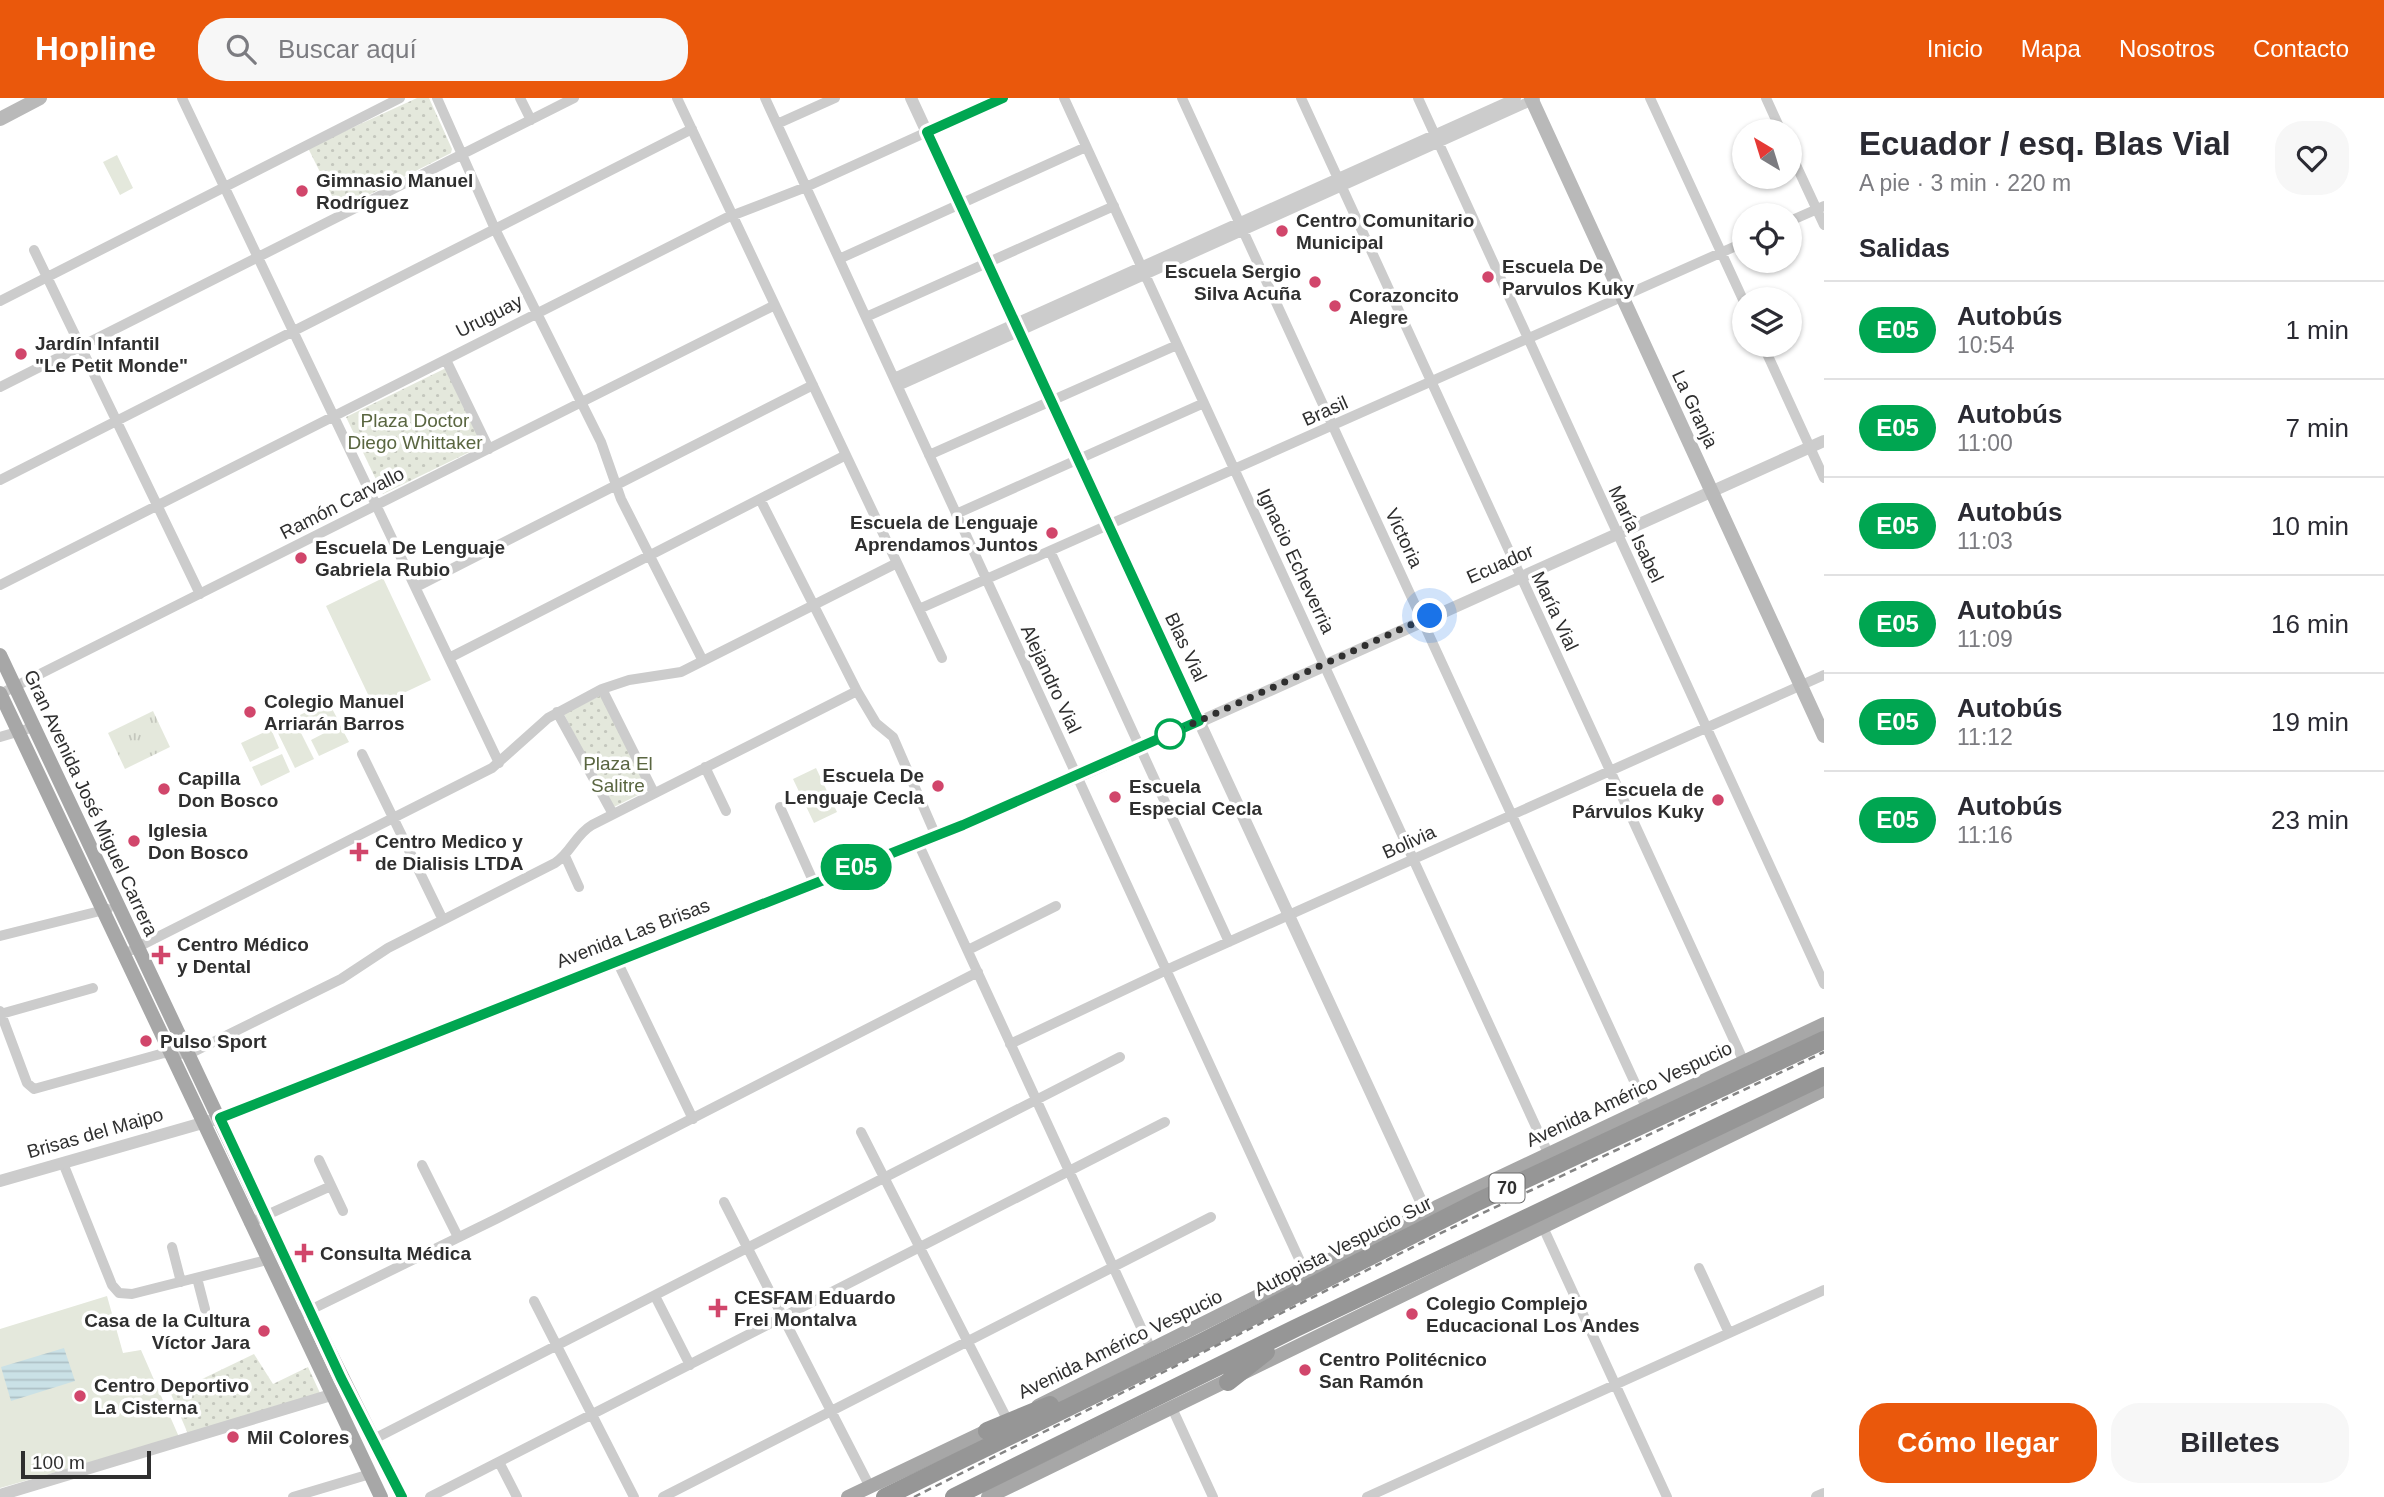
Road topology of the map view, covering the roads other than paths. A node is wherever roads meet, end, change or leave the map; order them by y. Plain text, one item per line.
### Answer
1 (40, 98) edge
2 (182, 98) edge
3 (400, 98) edge
4 (437, 98) edge
5 (520, 98) edge
6 (575, 98) edge
7 (677, 98) edge
8 (765, 98) edge
9 (835, 98) edge
10 (911, 98) edge
11 (1003, 98) edge
12 (1064, 98) edge
13 (1182, 98) edge
14 (1301, 98) edge
15 (1418, 98) edge
16 (1516, 98) edge
17 (1650, 98) edge
18 (1766, 98) edge
19 (1533, 99) edge
20 (0, 119) edge
21 (1776, 119) edge
22 (531, 120) junction
23 (777, 124) junction
24 (692, 129) junction
25 (927, 132) junction
26 (1437, 139) junction
27 (1086, 147) junction
28 (462, 154) junction
29 (1802, 174) edge
30 (1340, 183) junction
31 (224, 186) junction
32 (806, 187) junction
33 (960, 204) junction
34 (1114, 206) junction
35 (1820, 208) edge
36 (732, 215) junction
37 (1802, 216) edge
38 (1824, 225) edge
39 (1241, 227) junction
40 (495, 229) junction
41 (1732, 248) edge
42 (34, 250) dead end
43 (1721, 253) junction
44 (258, 257) junction
45 (839, 259) junction
46 (987, 263) junction
47 (1143, 271) junction
48 (47, 276) junction
49 (1737, 287) edge
50 (1623, 297) junction
51 (0, 301) edge
52 (775, 305) junction
53 (537, 314) junction
54 (866, 317) junction
55 (1018, 328) junction
56 (295, 331) junction
57 (1528, 339) junction
58 (81, 345) junction
59 (1177, 345) junction
60 (1769, 357) edge
61 (446, 360) junction
62 (896, 382) junction
63 (1430, 382) junction
64 (813, 385) junction
65 (0, 387) edge
66 (1051, 401) junction
67 (581, 402) junction
68 (1204, 403) junction
69 (335, 416) junction
70 (118, 420) junction
71 (1333, 426) junction
72 (1824, 441) edge
73 (1810, 447) junction
74 (489, 449) junction
75 (846, 455) junction
76 (929, 455) junction
77 (1078, 459) junction
78 (1235, 471) junction
79 (1824, 478) edge
80 (0, 480) edge
81 (615, 486) junction
82 (1711, 491) junction
83 (760, 499) junction
84 (159, 505) junction
85 (377, 505) junction
86 (956, 514) junction
87 (1109, 527) junction
88 (1616, 533) junction
89 (1051, 553) junction
90 (649, 556) junction
91 (898, 563) junction
92 (1520, 576) junction
93 (987, 581) junction
94 (0, 585) edge
95 (416, 587) junction
96 (200, 594) junction
97 (815, 606) junction
98 (919, 609) junction
99 (1423, 620) junction
100 (0, 655) edge
101 (943, 657) dead end
102 (449, 658) junction
103 (704, 662) junction
104 (1324, 664) junction
105 (1824, 675) edge
106 (1801, 685) junction
107 (15, 687) junction
108 (602, 689) junction
109 (857, 691) junction
110 (0, 694) edge
111 (557, 712) junction
112 (1199, 721) junction
113 (34, 727) junction
114 (1706, 728) junction
115 (18, 732) junction
116 (1824, 736) edge
117 (0, 737) edge
118 (1140, 748) junction
119 (362, 754) dead end
120 (499, 763) junction
121 (705, 767) junction
122 (1609, 771) junction
123 (1077, 776) junction
124 (654, 793) junction
125 (780, 807) dead end
126 (726, 811) dead end
127 (612, 814) junction
128 (1512, 815) junction
129 (394, 820) junction
130 (936, 836) junction
131 (918, 843) junction
132 (565, 856) junction
133 (1413, 859) junction
134 (814, 883) junction
135 (579, 887) dead end
136 (119, 906) junction
137 (1056, 906) dead end
138 (103, 911) junction
139 (1289, 915) junction
140 (443, 920) junction
141 (0, 936) edge
142 (1229, 942) junction
143 (139, 947) junction
144 (968, 950) junction
145 (124, 955) junction
146 (616, 960) junction
147 (1166, 970) junction
148 (978, 972) junction
149 (1824, 984) edge
150 (93, 988) dead end
151 (1, 1013) edge
152 (1824, 1024) edge
153 (1824, 1040) edge
154 (1010, 1044) junction
155 (169, 1052) junction
156 (189, 1054) junction
157 (1120, 1057) dead end
158 (1744, 1062) junction
159 (1824, 1076) edge
160 (1824, 1090) edge
161 (1036, 1101) junction
162 (1646, 1107) junction
163 (220, 1118) junction
164 (693, 1119) junction
165 (202, 1122) junction
166 (1165, 1122) dead end
167 (861, 1132) dead end
168 (1548, 1153) junction
169 (319, 1160) dead end
170 (63, 1163) junction
171 (422, 1165) dead end
172 (1069, 1172) junction
173 (885, 1178) junction
174 (0, 1181) edge
175 (331, 1186) junction
176 (724, 1202) dead end
177 (343, 1211) dead end
178 (1426, 1212) junction
179 (265, 1216) junction
180 (1212, 1217) dead end
181 (249, 1223) junction
182 (1542, 1225) junction
183 (458, 1237) junction
184 (172, 1247) dead end
185 (920, 1248) junction
186 (747, 1249) junction
187 (267, 1260) junction
188 (1113, 1267) junction
189 (1699, 1268) dead end
190 (1306, 1274) junction
191 (197, 1278) junction
192 (181, 1282) junction
193 (1824, 1290) edge
194 (654, 1296) junction
195 (534, 1301) dead end
196 (205, 1309) dead end
197 (309, 1310) junction
198 (294, 1317) junction
199 (783, 1318) junction
200 (1296, 1328) junction
201 (1729, 1333) junction
202 (968, 1341) junction
203 (1202, 1342) junction
204 (557, 1346) junction
205 (1151, 1349) junction
206 (690, 1365) junction
207 (1228, 1382) junction
208 (1615, 1384) junction
209 (331, 1395) junction
210 (354, 1404) junction
211 (1172, 1408) junction
212 (831, 1411) junction
213 (592, 1415) junction
214 (1008, 1421) junction
215 (987, 1431) junction
216 (372, 1440) junction
217 (499, 1462) junction
218 (370, 1474) junction
219 (877, 1492) edge
220 (1824, 1494) edge
221 (0, 1495) edge
222 (293, 1497) edge
223 (381, 1497) edge
224 (402, 1497) edge
225 (430, 1497) edge
226 (517, 1497) edge
227 (634, 1497) edge
228 (663, 1497) edge
229 (848, 1497) edge
230 (954, 1497) edge
231 (988, 1497) edge
232 (1213, 1497) edge
233 (1367, 1497) edge
234 (1667, 1497) edge
235 (1816, 1497) edge

1 - 20 main road
2 - 31 street
3 - 31 street
4 - 28 street
5 - 22 street
6 - 22 street
7 - 24 street
8 - 23 street, Alejandro Vial
9 - 23 street
10 - 25 street, Blas Vial
11 - 25 street, Uruguay
12 - 27 street, Ignacio Echeverria
13 - 39 street, Victoria
14 - 30 street, María Vial
15 - 26 street, María Isabel
16 - 26 street
17 - 43 street
18 - 21 street
19 - 26 street
19 - 50 main road, La Granja
22 - 28 street
23 - 32 street, Alejandro Vial
24 - 36 street
24 - 40 street
25 - 32 street, Uruguay
25 - 33 street, Blas Vial
26 - 30 street
26 - 57 street, María Isabel
27 - 33 street
27 - 34 street, Ignacio Echeverria
28 - 40 street
28 - 44 street
29 - 35 street
30 - 39 street
30 - 63 street, María Vial
31 - 44 street
31 - 48 street
32 - 36 street, Uruguay
32 - 45 street, Alejandro Vial
33 - 45 street
33 - 46 street, Blas Vial
34 - 46 street
34 - 47 street, Ignacio Echeverria
35 - 37 street
35 - 38 street
36 - 52 street
36 - 53 street, Uruguay
39 - 47 street
39 - 71 street, Victoria
40 - 53 street
40 - 56 street
41 - 43 street, Brasil
42 - 48 street
43 - 49 street
43 - 50 street, Brasil
44 - 56 street
44 - 58 street
45 - 54 street, Alejandro Vial
46 - 54 street
46 - 55 street, Blas Vial
47 - 55 street
47 - 59 street, Ignacio Echeverria
48 - 51 street
48 - 58 street
50 - 57 street, Brasil
50 - 82 main road, La Granja
52 - 64 street
52 - 67 street, Ramón Carvallo
53 - 61 street, Uruguay
53 - 67 street
54 - 62 street, Alejandro Vial
55 - 62 street
55 - 66 street, Blas Vial
56 - 69 street
56 - 70 street
57 - 63 street, Brasil
57 - 88 street, María Isabel
58 - 65 street
58 - 70 street
59 - 66 street
59 - 68 street, Ignacio Echeverria
60 - 73 street
61 - 69 street, Uruguay
61 - 74 street
62 - 76 street, Alejandro Vial
63 - 71 street, Brasil
63 - 92 street, María Vial
64 - 75 street
64 - 81 street
66 - 76 street
66 - 77 street, Blas Vial
67 - 74 street, Ramón Carvallo
67 - 81 street
68 - 77 street
68 - 78 street, Ignacio Echeverria
69 - 84 street, Uruguay
69 - 85 street
70 - 80 street
70 - 84 street
71 - 78 street, Brasil
71 - 99 street, Victoria
72 - 73 street, Ecuador
73 - 79 street
73 - 82 street, Ecuador
74 - 85 street, Ramón Carvallo
75 - 83 street
75 - 91 street
76 - 86 street, Alejandro Vial
77 - 86 street
77 - 87 street, Blas Vial
78 - 87 street, Brasil
78 - 104 street, Ignacio Echeverria
81 - 90 street
81 - 95 street
82 - 88 street, Ecuador
82 - 106 main road, La Granja
83 - 90 street
83 - 97 street
84 - 94 street, Uruguay
84 - 96 street
85 - 95 street
85 - 96 street, Ramón Carvallo
86 - 93 street, Alejandro Vial
87 - 89 street, Brasil
87 - 112 street, Blas Vial
88 - 92 street, Ecuador
88 - 114 street, María Isabel
89 - 93 street, Brasil
89 - 118 street
90 - 102 street
90 - 103 street
91 - 97 street
91 - 98 street
92 - 99 street, Ecuador
92 - 122 street, María Vial
93 - 98 street, Brasil
93 - 123 street, Alejandro Vial
95 - 102 street
96 - 107 street, Ramón Carvallo
97 - 103 street
97 - 109 street
98 - 101 street
99 - 104 street, Ecuador
99 - 128 street, Victoria
100 - 107 main road, Gran Avenida José Miguel Carrera
102 - 120 street
103 - 108 street
104 - 112 street, Ecuador
104 - 133 street, Ignacio Echeverria
105 - 106 street, Bolivia
106 - 114 street, Bolivia
106 - 116 main road, La Granja
107 - 110 street, Ramón Carvallo
107 - 113 main road, Gran Avenida José Miguel Carrera
108 - 111 street
108 - 124 street
109 - 121 street
109 - 130 street
110 - 115 main road, Gran Avenida José Miguel Carrera
111 - 120 street
111 - 127 street
112 - 118 street, Ecuador
112 - 139 street, Blas Vial
113 - 115 street
113 - 136 main road, Gran Avenida José Miguel Carrera
114 - 122 street, Bolivia
114 - 149 street, María Isabel
115 - 117 street
115 - 138 main road, Gran Avenida José Miguel Carrera
118 - 123 street, Ecuador
118 - 142 street
119 - 129 street
120 - 129 street
121 - 124 street
121 - 126 street
122 - 128 street, Bolivia
122 - 158 street, María Vial
123 - 130 street, Avenida Las Brisas
123 - 147 street, Alejandro Vial
124 - 127 street
125 - 134 street
127 - 132 street
128 - 133 street, Bolivia
128 - 162 street, Victoria
129 - 140 street
129 - 143 street
130 - 131 street, Avenida Las Brisas
131 - 134 street, Avenida Las Brisas
131 - 144 street
132 - 135 street
132 - 140 street
133 - 139 street, Bolivia
133 - 168 street, Ignacio Echeverria
134 - 146 street, Avenida Las Brisas
136 - 138 street
136 - 143 main road, Gran Avenida José Miguel Carrera
137 - 144 street
138 - 141 street
138 - 145 main road, Gran Avenida José Miguel Carrera
139 - 142 street, Bolivia
139 - 178 street, Blas Vial
140 - 156 street
142 - 147 street, Bolivia
143 - 145 street
143 - 156 main road, Gran Avenida José Miguel Carrera
144 - 148 street
145 - 155 main road, Gran Avenida José Miguel Carrera
146 - 163 street, Avenida Las Brisas
146 - 164 street
147 - 154 street, Bolivia
147 - 190 street, Alejandro Vial
148 - 154 street
148 - 164 street
150 - 151 street
151 - 155 street
152 - 158 main road, Avenida Américo Vespucio
153 - 203 highway, Autopista Vespucio Sur / 70
154 - 161 street
155 - 156 street
155 - 165 main road, Gran Avenida José Miguel Carrera
156 - 163 main road, Gran Avenida José Miguel Carrera
157 - 161 street
158 - 162 main road, Avenida Américo Vespucio
159 - 200 highway, 70
160 - 182 main road
161 - 172 street
161 - 173 street
162 - 168 main road, Avenida Américo Vespucio
163 - 165 street, Avenida Las Brisas
163 - 179 main road, Gran Avenida José Miguel Carrera
164 - 183 street
165 - 170 street, Brisas del Maipo
165 - 181 main road, Gran Avenida José Miguel Carrera
166 - 172 street
167 - 173 street
168 - 178 main road, Avenida Américo Vespucio
169 - 175 street
170 - 174 street, Brisas del Maipo
170 - 192 street
171 - 183 street
172 - 185 street
172 - 188 street
173 - 185 street
173 - 186 street
175 - 177 street
175 - 179 street
176 - 186 street
178 - 190 main road, Avenida Américo Vespucio
179 - 181 street
179 - 197 main road, Gran Avenida José Miguel Carrera
180 - 188 street
181 - 187 main road, Gran Avenida José Miguel Carrera
182 - 207 main road
182 - 208 street
183 - 197 street
184 - 192 street
185 - 199 street
185 - 202 street
186 - 194 street
186 - 199 street
187 - 191 street
187 - 198 main road, Gran Avenida José Miguel Carrera
188 - 202 street
188 - 205 street
189 - 201 street
190 - 205 main road, Avenida Américo Vespucio
191 - 192 street
191 - 196 street
193 - 201 street
194 - 204 street
194 - 206 street
195 - 204 street
197 - 198 street
197 - 210 main road, Gran Avenida José Miguel Carrera
198 - 209 main road, Gran Avenida José Miguel Carrera
199 - 206 street
199 - 212 street
200 - 207 highway
200 - 230 highway, 70
201 - 208 street
202 - 212 street
202 - 214 street
203 - 215 highway
203 - 219 highway, Autopista Vespucio Sur / 70
204 - 213 street
204 - 216 street
205 - 214 main road, Avenida Américo Vespucio
206 - 213 street
207 - 211 main road
208 - 233 street
208 - 234 street
209 - 210 main road
209 - 218 main road, Gran Avenida José Miguel Carrera
209 - 221 street
210 - 216 main road, Gran Avenida José Miguel Carrera
211 - 231 main road
211 - 232 street
212 - 219 street
212 - 228 street
213 - 217 street
213 - 227 street
214 - 215 main road, Avenida Américo Vespucio
215 - 219 main road, Avenida Américo Vespucio
216 - 224 main road, Gran Avenida José Miguel Carrera
217 - 225 street
217 - 226 street
218 - 222 street
218 - 223 main road, Gran Avenida José Miguel Carrera
219 - 229 main road, Avenida Américo Vespucio
220 - 235 street

